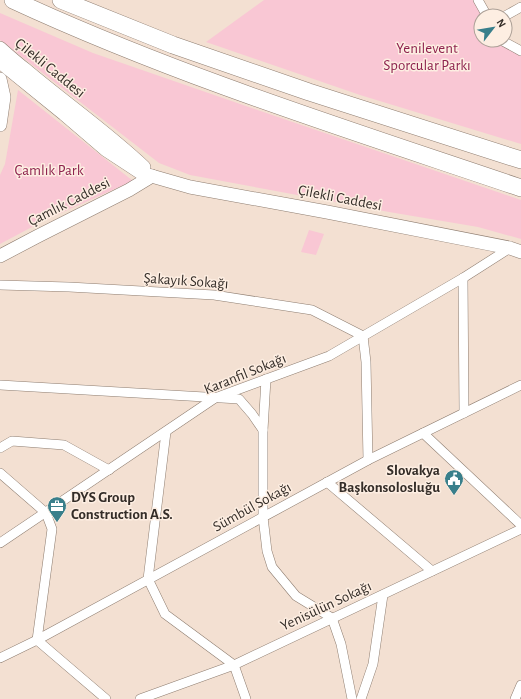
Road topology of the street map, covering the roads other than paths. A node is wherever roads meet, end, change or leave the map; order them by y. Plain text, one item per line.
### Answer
1 (13, 0) edge
2 (61, 0) edge
3 (0, 48) edge
4 (0, 62) edge
5 (23, 74) junction
6 (0, 79) edge
7 (4, 97) junction
8 (0, 125) edge
9 (521, 160) edge
10 (152, 176) junction
11 (521, 188) edge
12 (516, 250) edge
13 (0, 256) edge
14 (463, 278) junction
15 (0, 285) edge
16 (363, 336) junction
17 (266, 379) junction
18 (0, 385) edge
19 (519, 388) edge
20 (215, 398) junction
21 (464, 413) junction
22 (262, 430) junction
23 (166, 432) junction
24 (423, 433) junction
25 (0, 448) edge
26 (368, 460) junction
27 (109, 470) junction
28 (0, 473) edge
29 (327, 482) junction
30 (46, 513) junction
31 (263, 517) junction
32 (521, 525) edge
33 (521, 529) edge
34 (0, 543) edge
35 (432, 572) junction
36 (148, 579) junction
37 (383, 595) junction
38 (332, 618) junction
39 (37, 640) junction
40 (0, 658) edge
41 (234, 665) junction
42 (521, 685) edge
43 (106, 699) edge
44 (140, 699) edge
45 (246, 699) edge
46 (352, 699) edge
47 (361, 699) edge
48 (515, 699) edge

1 - 11 highway
2 - 9 highway
3 - 5 main road, Çilekli Caddesi
4 - 5 main road, Çilekli Caddesi
5 - 7 main road
5 - 10 main road, Çilekli Caddesi
6 - 7 main road
7 - 8 main road
10 - 12 main road, Çilekli Caddesi
10 - 13 main road, Çamlık Caddesi
12 - 14 street, Karanfil Sokağı
14 - 16 street, Karanfil Sokağı
14 - 21 street
15 - 16 street, Şakayık Sokağı
16 - 17 street, Karanfil Sokağı
16 - 26 street
17 - 20 street, Karanfil Sokağı
17 - 22 street
18 - 20 street
19 - 21 street, Sümbül Sokağı
20 - 22 street
20 - 23 street, Karanfil Sokağı
21 - 24 street, Sümbül Sokağı
22 - 31 street
23 - 27 street, Karanfil Sokağı
23 - 36 street
24 - 26 street, Sümbül Sokağı
24 - 32 street
25 - 27 street
26 - 29 street, Sümbül Sokağı
27 - 30 street, Karanfil Sokağı
28 - 30 street
29 - 31 street, Sümbül Sokağı
29 - 35 street
30 - 34 street, Karanfil Sokağı
30 - 39 street
31 - 36 street, Sümbül Sokağı
31 - 38 street
33 - 35 street, Yenisülün Sokağı
35 - 37 street, Yenisülün Sokağı
36 - 39 street, Sümbül Sokağı
36 - 41 street
37 - 38 street, Yenisülün Sokağı
37 - 47 street
38 - 41 street, Yenisülün Sokağı
38 - 46 street
39 - 40 street, Sümbül Sokağı
39 - 43 street
41 - 44 street, Yenisülün Sokağı
41 - 45 street
42 - 48 street

